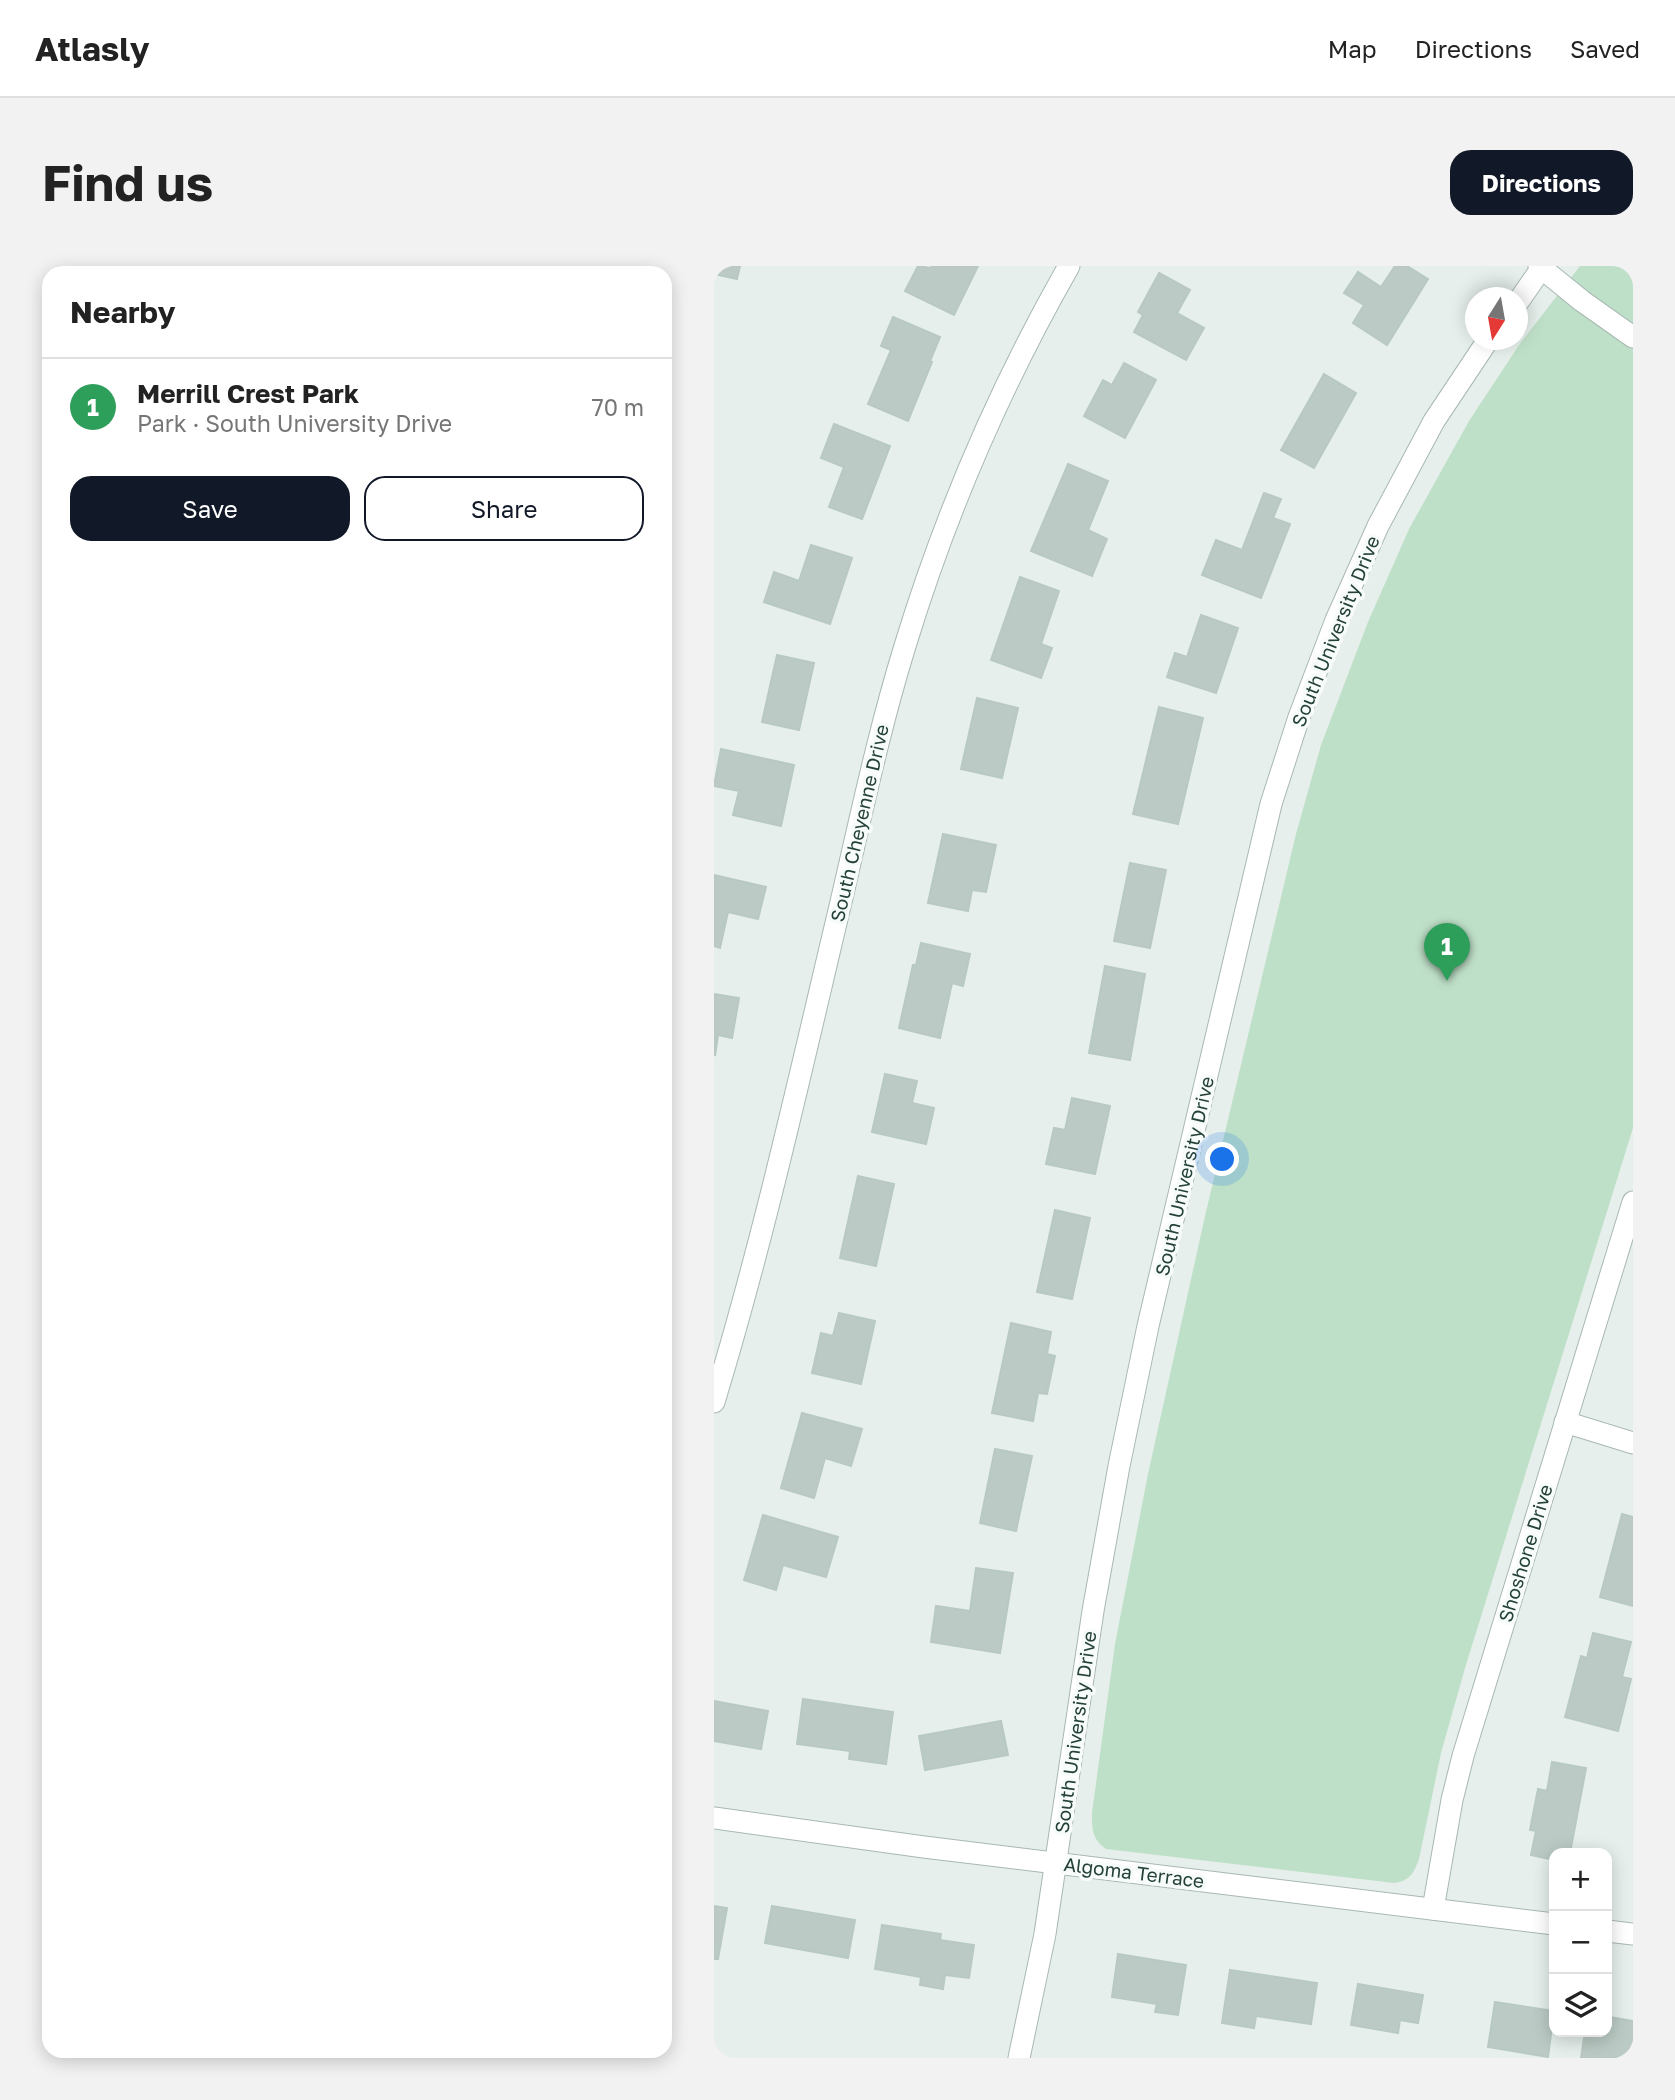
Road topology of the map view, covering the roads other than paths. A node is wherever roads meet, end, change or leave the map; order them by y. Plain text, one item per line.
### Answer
1 (1069, 266) edge
2 (1541, 267) edge
3 (1527, 287) edge
4 (1633, 337) edge
5 (1481, 350) edge
6 (1633, 1202) edge
7 (714, 1402) edge
8 (1565, 1422) junction
9 (1633, 1443) edge
10 (714, 1818) edge
11 (1055, 1862) junction
12 (1433, 1909) junction
13 (1549, 1923) edge
14 (1612, 1932) edge
15 (1633, 1934) edge
16 (1019, 2058) edge

1 - 7 street, South Cheyenne Drive
2 - 3 street
2 - 4 street
5 - 11 street, South University Drive
6 - 8 street, Shoshone Drive
8 - 9 street
8 - 12 street, Shoshone Drive
10 - 11 street, Algoma Terrace
11 - 12 street, Algoma Terrace
11 - 16 street, South University Drive
12 - 13 street, Algoma Terrace
14 - 15 street

